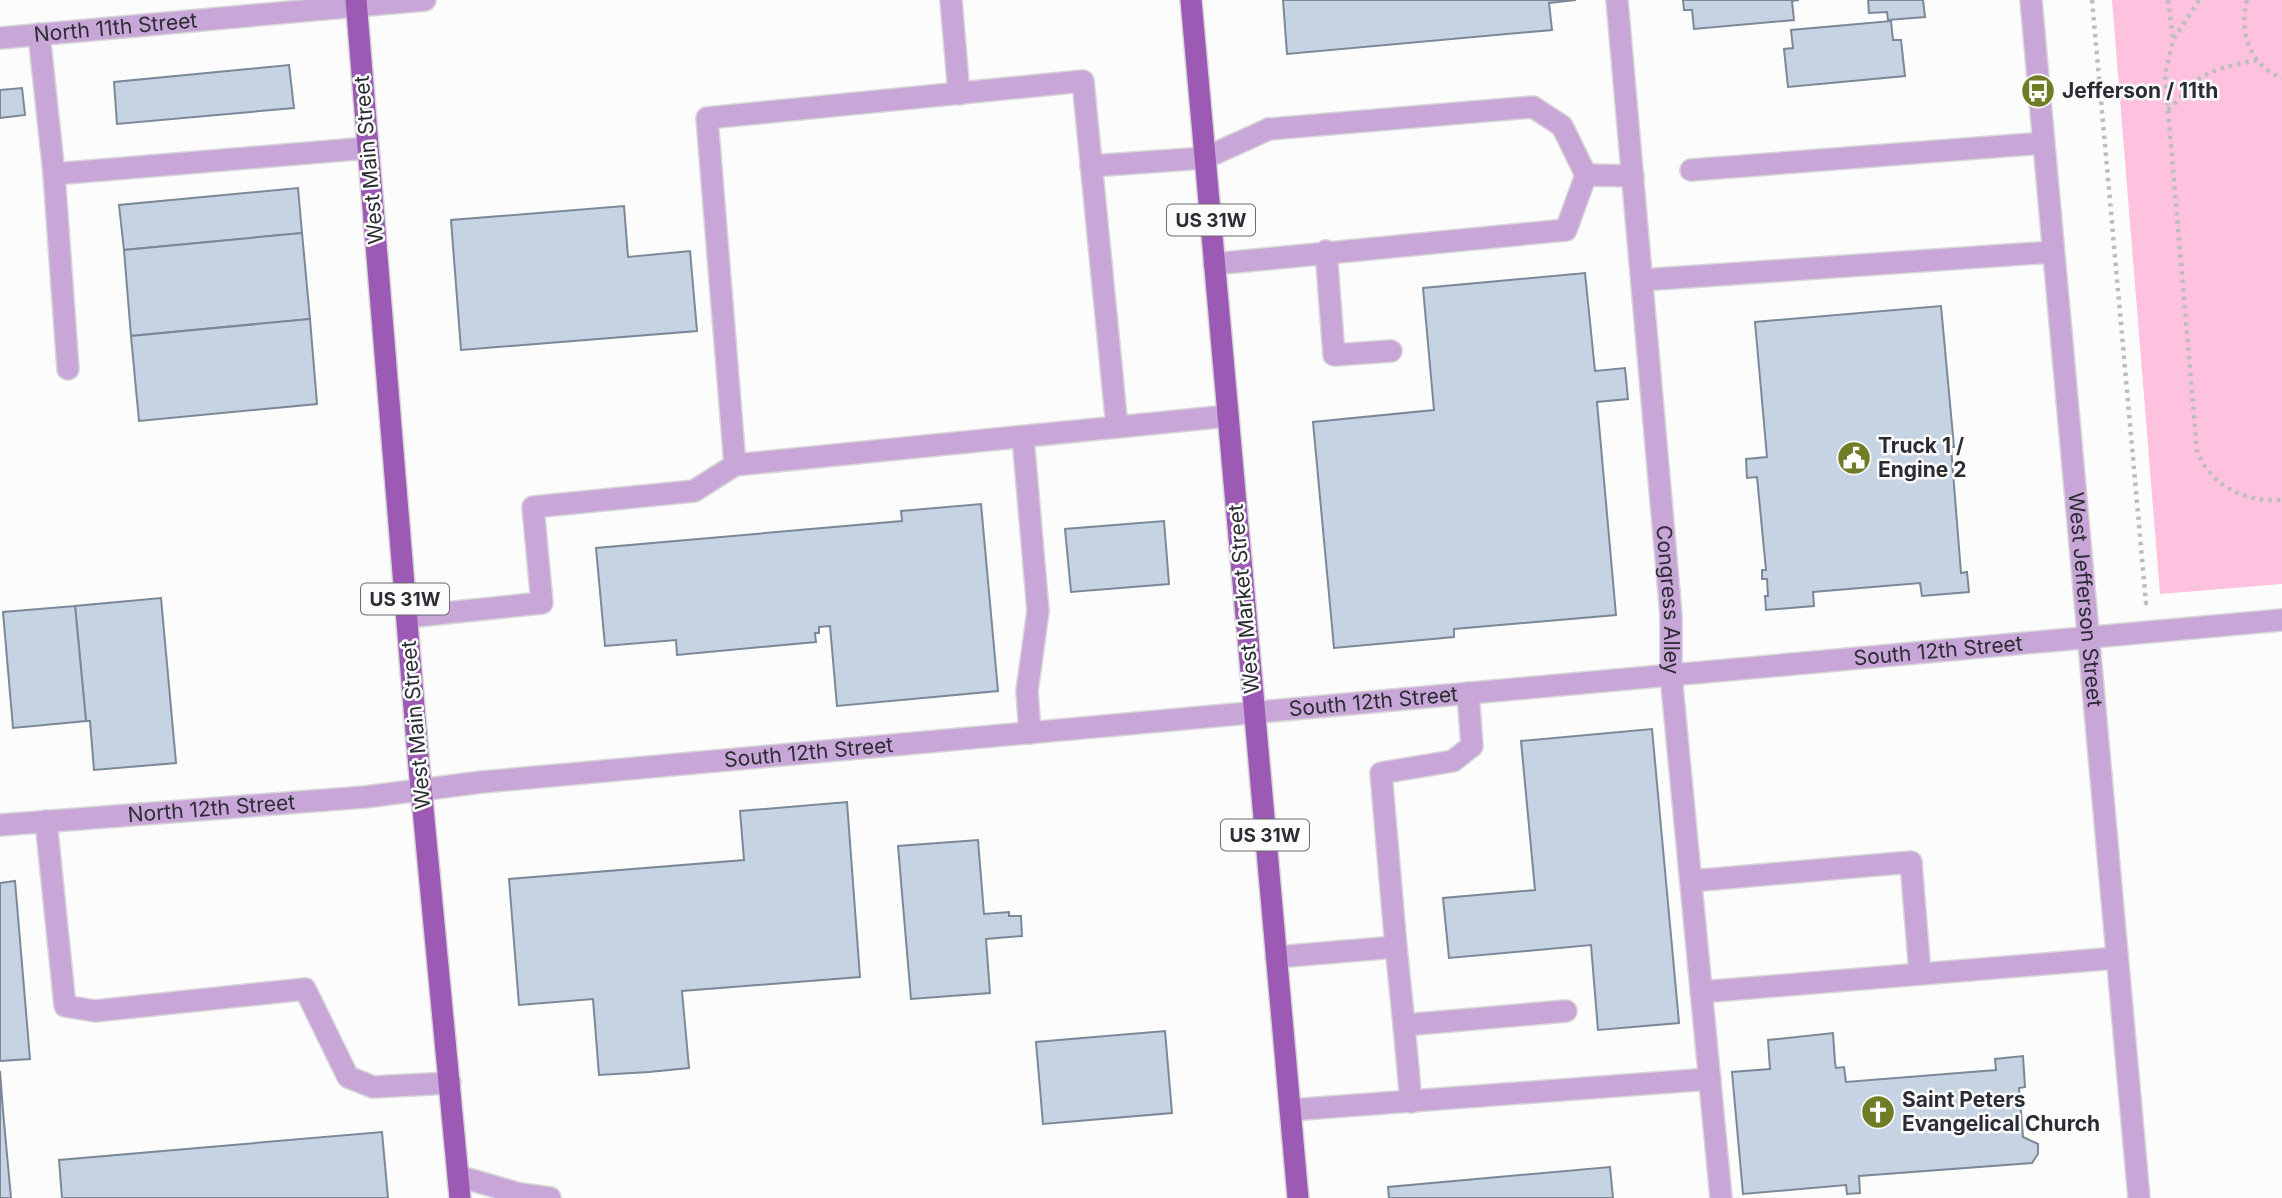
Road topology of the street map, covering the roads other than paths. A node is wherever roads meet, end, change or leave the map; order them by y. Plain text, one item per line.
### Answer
1 (425, 0) edge
2 (951, 0) edge
3 (1191, 0) edge
4 (1617, 0) edge
5 (2031, 0) edge
6 (356, 3) edge
7 (39, 34) junction
8 (0, 38) edge
9 (959, 94) junction
10 (2043, 143) junction
11 (368, 148) junction
12 (1205, 158) junction
13 (1091, 166) junction
14 (1691, 170) dead end
15 (54, 174) junction
16 (1586, 175) junction
17 (1633, 176) junction
18 (1326, 251) junction
19 (2053, 252) junction
20 (1214, 264) junction
21 (1642, 281) junction
22 (1391, 351) dead end
23 (68, 369) dead end
24 (1228, 416) junction
25 (1117, 427) junction
26 (1023, 437) junction
27 (735, 465) junction
28 (407, 617) junction
29 (2282, 621) edge
30 (2087, 636) junction
31 (1671, 675) junction
32 (1468, 693) junction
33 (1254, 713) junction
34 (1030, 733) junction
35 (422, 789) junction
36 (46, 821) junction
37 (0, 825) edge
38 (1691, 881) junction
39 (1396, 947) junction
40 (1276, 957) junction
41 (2117, 958) junction
42 (1920, 974) junction
43 (1701, 992) junction
44 (1566, 1011) dead end
45 (1404, 1025) junction
46 (1710, 1079) junction
47 (450, 1083) junction
48 (1410, 1102) junction
49 (1290, 1110) junction
50 (458, 1176) junction
51 (460, 1198) edge
52 (550, 1198) edge
53 (1298, 1198) edge
54 (1721, 1198) edge
55 (2139, 1198) edge

1 - 6 street, North 11th Street
2 - 9 street
3 - 12 main road, West Market Street / US 31W
4 - 17 street, Congress Alley
5 - 10 street, West Jefferson Street
6 - 7 street, North 11th Street
6 - 11 main road, West Main Street / US 31W
7 - 8 street, North 11th Street
7 - 15 street
9 - 13 street
9 - 27 street
10 - 14 street
10 - 19 street, West Jefferson Street
11 - 15 street
11 - 28 main road, West Main Street / US 31W
12 - 13 street
12 - 16 street
12 - 20 main road, West Market Street / US 31W
13 - 25 street
15 - 23 street
16 - 17 street
16 - 18 street
17 - 21 street, Congress Alley
18 - 20 street
18 - 22 street
19 - 21 street
19 - 30 street, West Jefferson Street
20 - 24 main road, West Market Street / US 31W
21 - 31 street, Congress Alley
24 - 25 street
24 - 33 main road, West Market Street / US 31W
25 - 26 street
26 - 27 street
26 - 34 street
27 - 28 street
28 - 35 main road, West Main Street / US 31W
29 - 30 street, South 12th Street
30 - 31 street, South 12th Street
30 - 41 street, West Jefferson Street
31 - 32 street, South 12th Street
31 - 38 street, Congress Alley
32 - 33 street, South 12th Street
32 - 39 street
33 - 34 street, South 12th Street
33 - 40 main road, West Market Street / US 31W
34 - 35 street, South 12th Street
35 - 36 street, North 12th Street
35 - 47 main road, West Main Street / US 31W
36 - 37 street, North 12th Street
36 - 47 street
38 - 42 street
38 - 43 street, Congress Alley
39 - 40 street
39 - 45 street
40 - 49 main road, West Market Street / US 31W
41 - 42 street
41 - 55 street, West Jefferson Street
42 - 43 street
43 - 46 street, Congress Alley
44 - 45 street
45 - 48 street
46 - 48 street
46 - 54 street, Congress Alley
47 - 50 main road, West Main Street / US 31W
48 - 49 street
49 - 53 main road, West Market Street / US 31W
50 - 51 main road, West Main Street / US 31W
50 - 52 street

